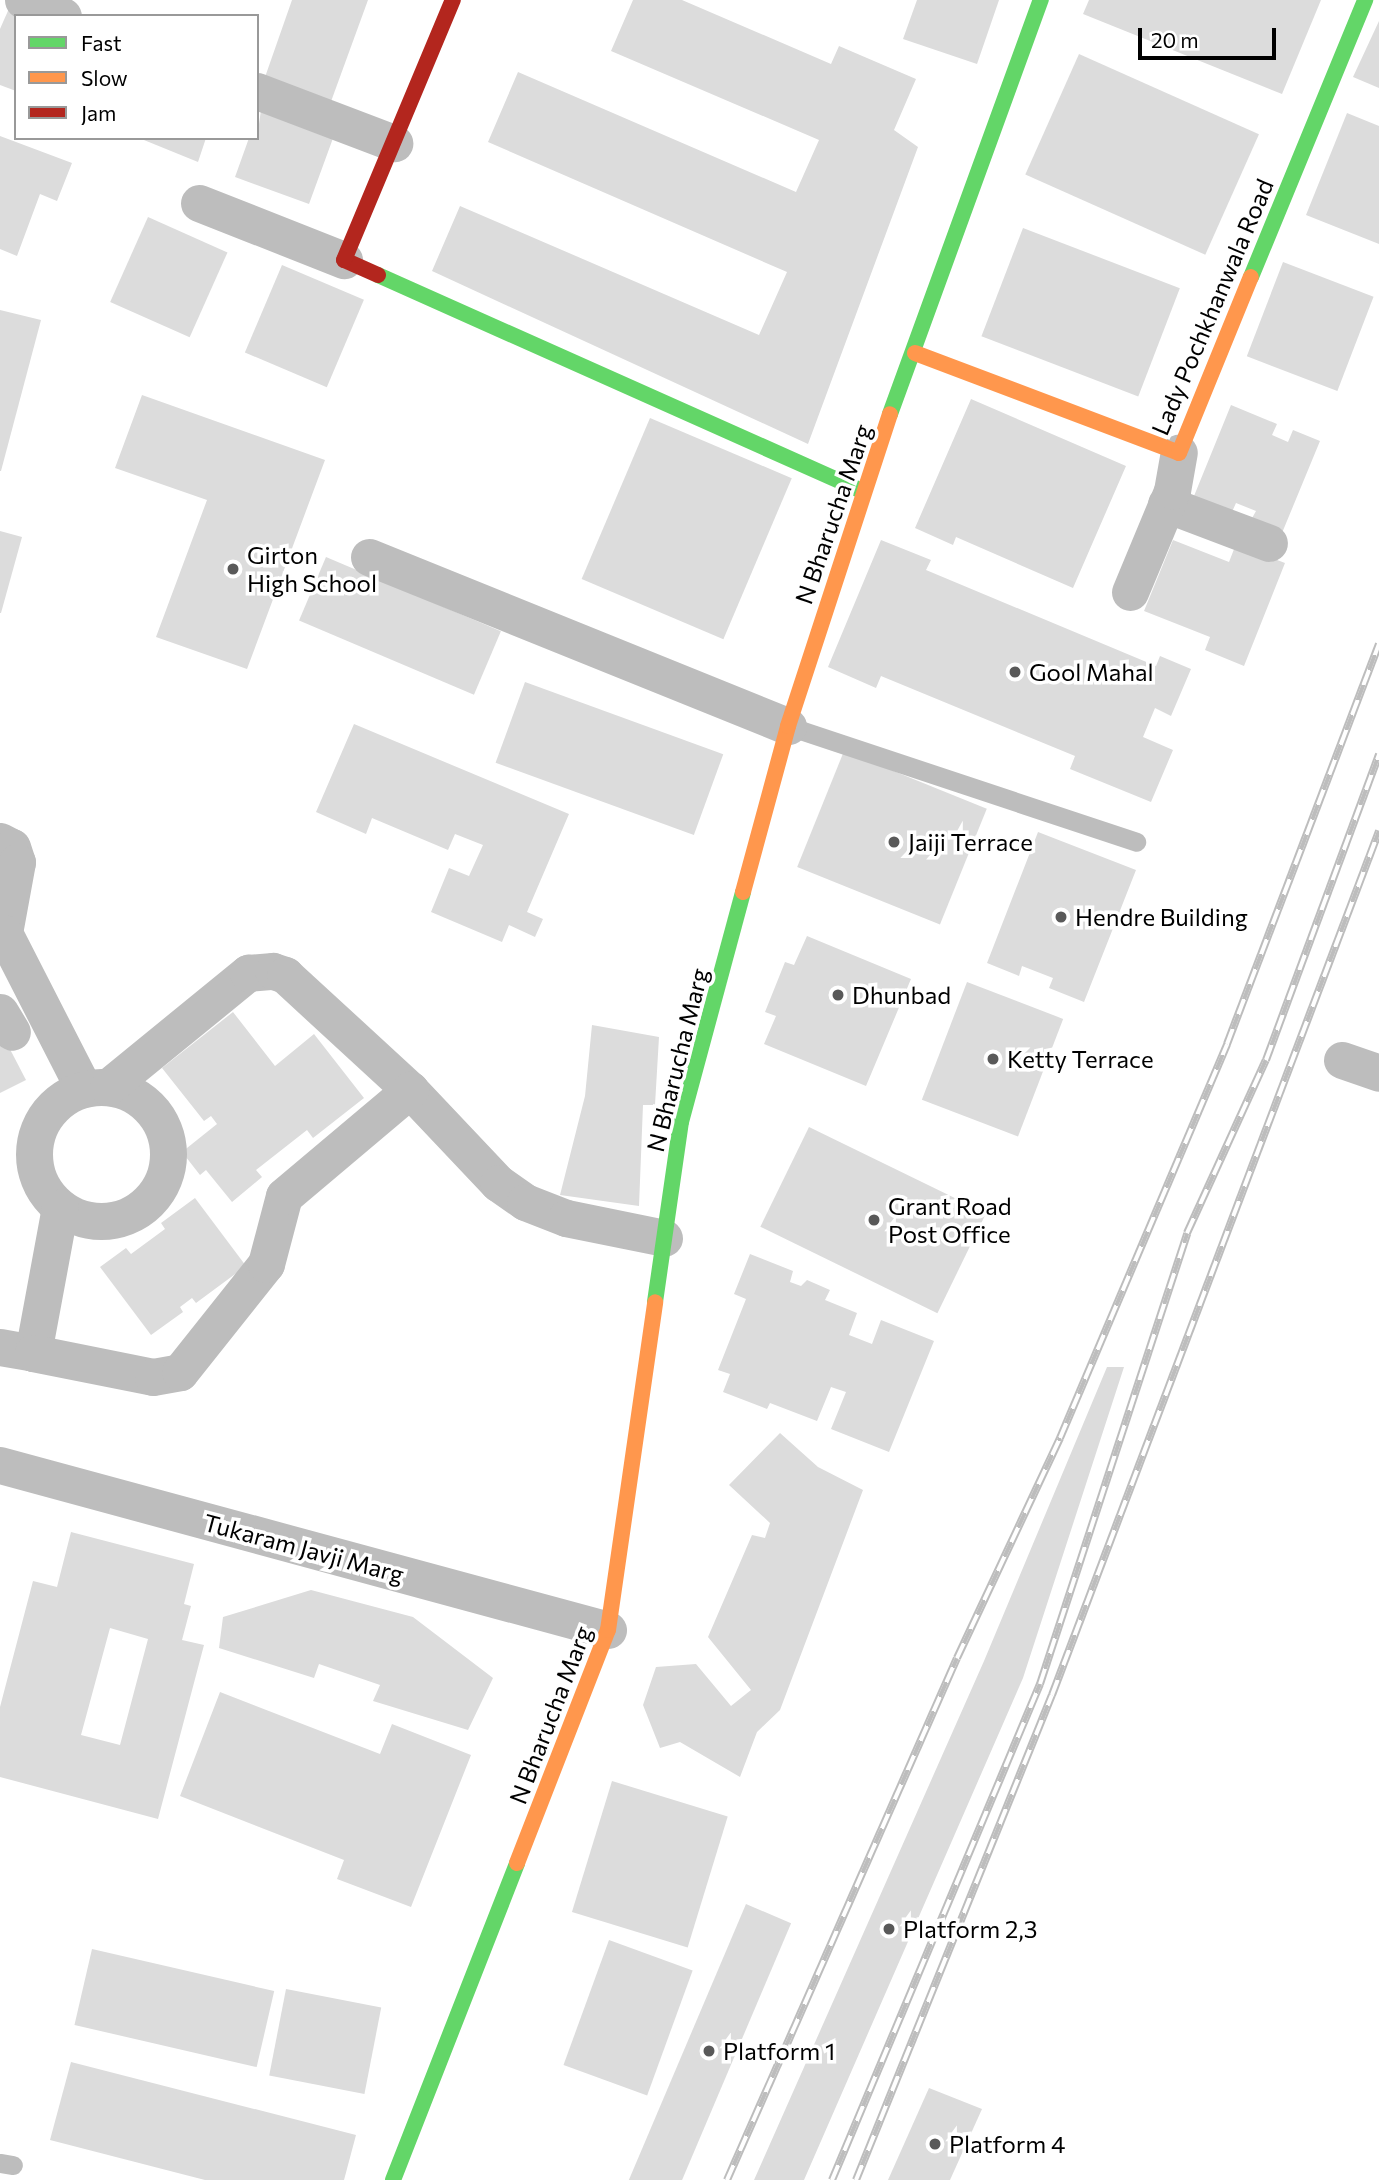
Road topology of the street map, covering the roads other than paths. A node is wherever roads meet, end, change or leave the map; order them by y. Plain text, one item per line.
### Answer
1 (23, 0) edge
2 (453, 0) edge
3 (1041, 0) edge
4 (1365, 0) edge
5 (58, 14) edge
6 (259, 92) edge
7 (394, 143) junction
8 (199, 203) dead end
9 (344, 260) junction
10 (915, 352) junction
11 (1179, 453) junction
12 (862, 491) junction
13 (1166, 504) junction
14 (1269, 543) dead end
15 (369, 557) dead end
16 (1130, 592) dead end
17 (788, 726) junction
18 (0, 841) edge
19 (1136, 842) dead end
20 (1342, 1060) dead end
21 (1379, 1073) edge
22 (96, 1088) junction
23 (410, 1090) junction
24 (60, 1207) junction
25 (664, 1238) junction
26 (16, 1350) edge
27 (0, 1465) edge
28 (608, 1630) junction
29 (393, 2180) edge

1 - 5 street
2 - 7 street
3 - 10 street, N Bharucha Marg
4 - 11 street, Lady Pochkhanwala Road
6 - 7 street
7 - 9 street
8 - 9 street
9 - 12 street
10 - 11 street, Lady Pochkhanwala Road
10 - 12 street, N Bharucha Marg
11 - 13 street
12 - 17 street, N Bharucha Marg
13 - 14 street
13 - 16 street
15 - 17 street
17 - 19 lane
17 - 25 street, N Bharucha Marg
18 - 22 street
20 - 21 street
22 - 23 street
22 - 24 street
22 - 24 street
23 - 25 street
23 - 26 street
24 - 26 street
25 - 28 street, N Bharucha Marg
27 - 28 street, Tukaram Javji Marg
28 - 29 street, N Bharucha Marg

